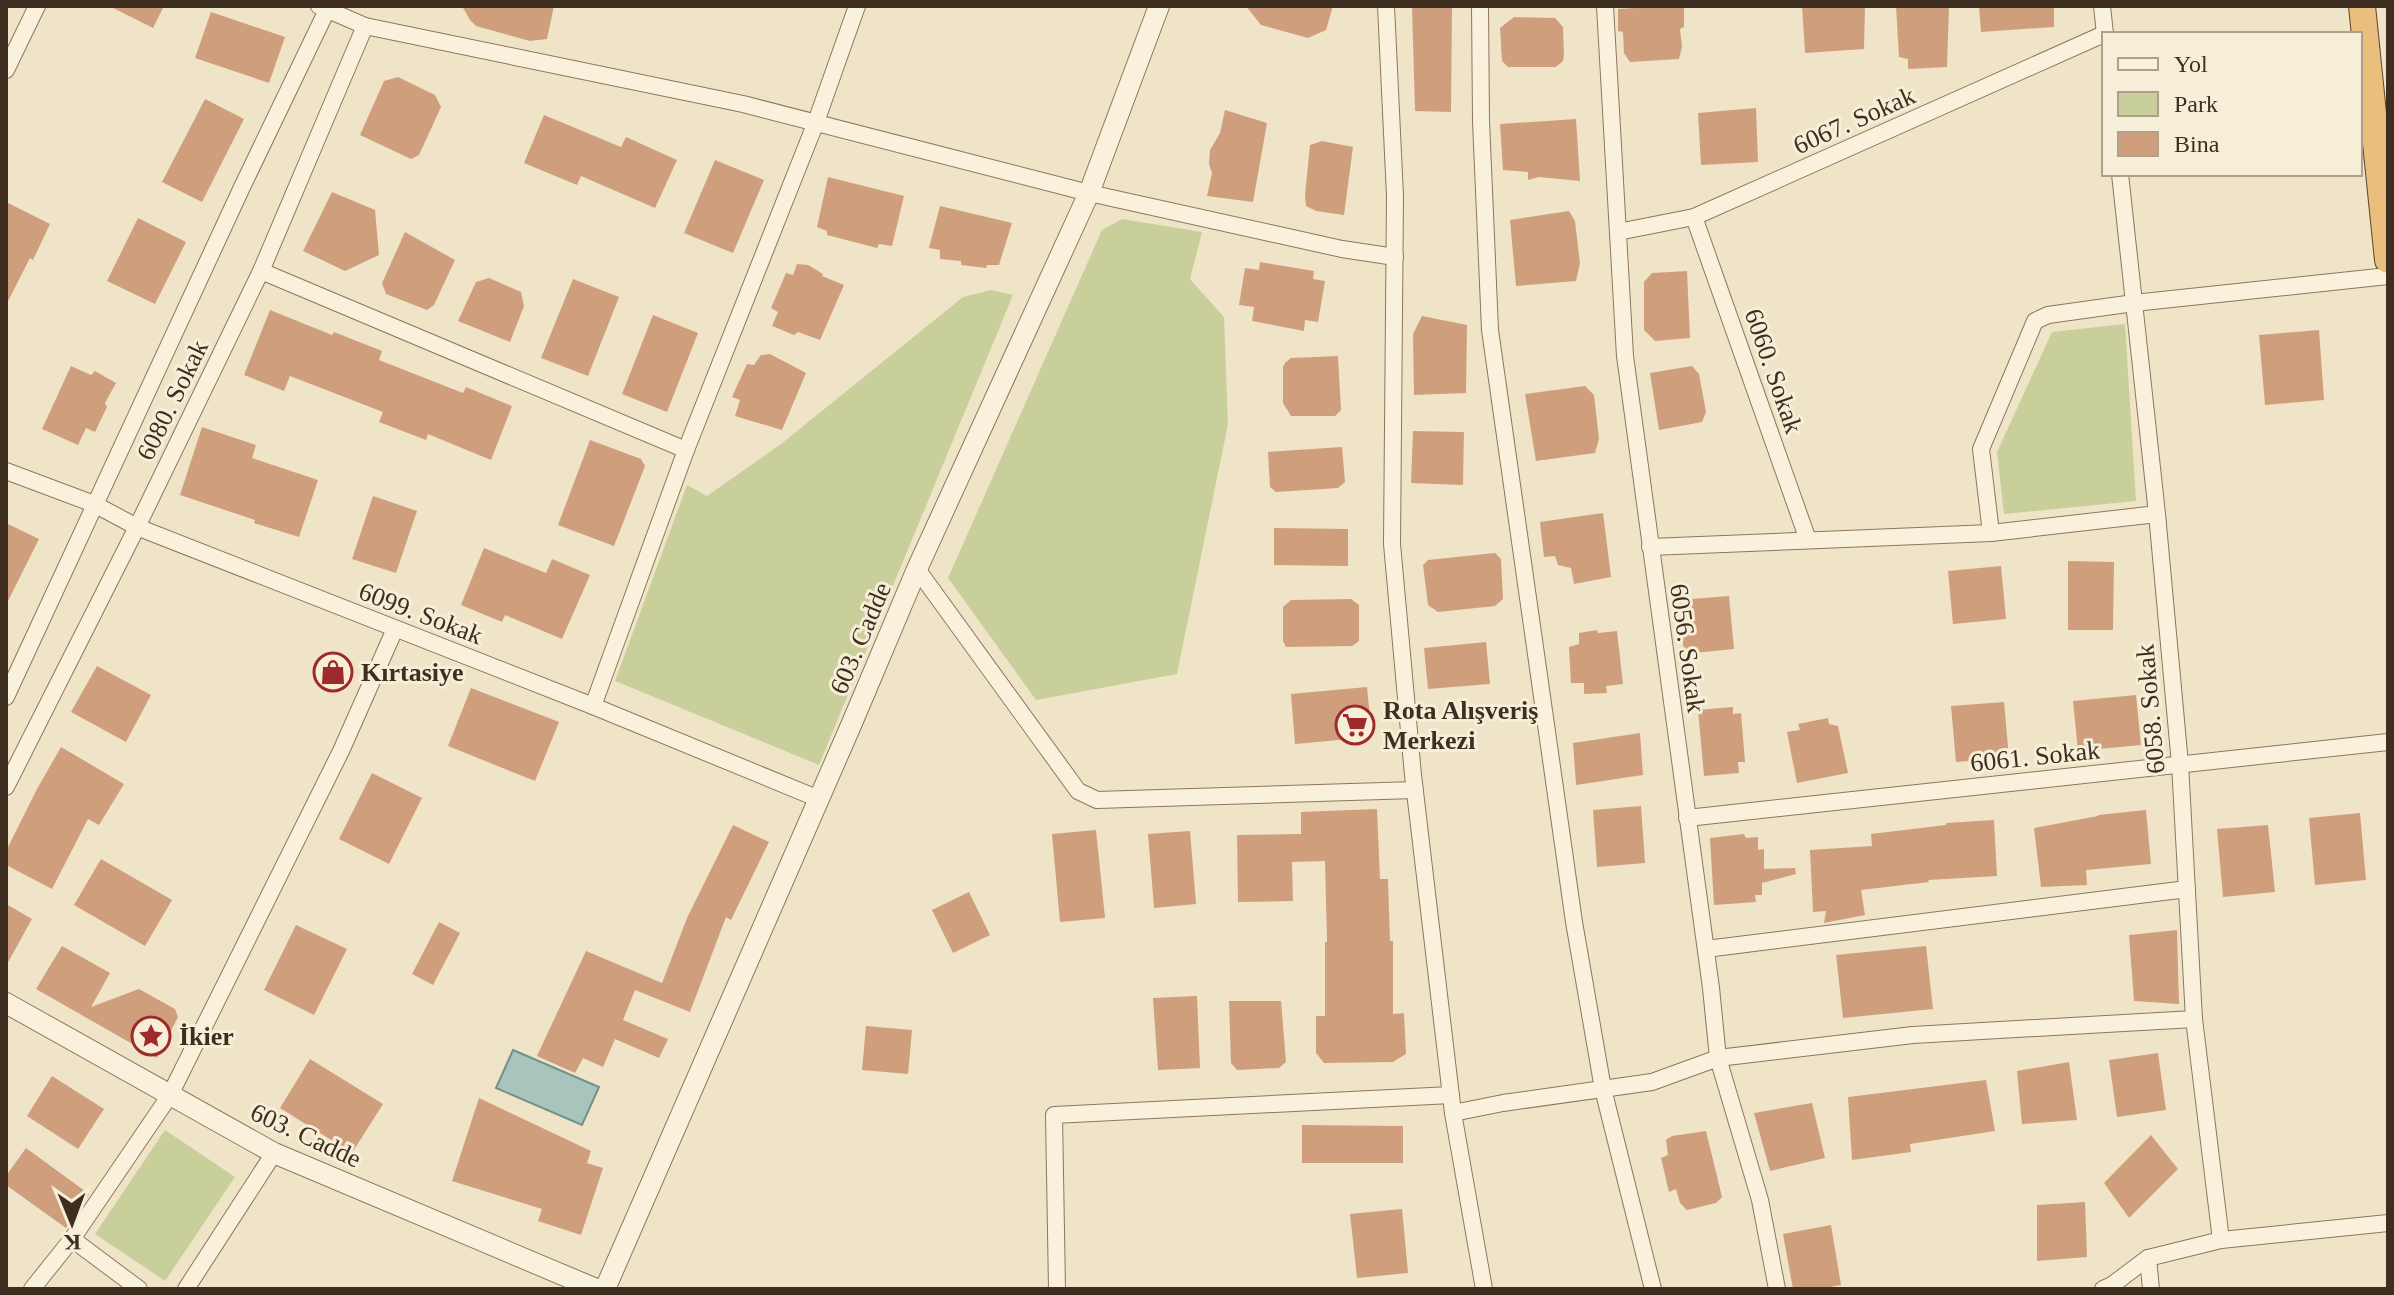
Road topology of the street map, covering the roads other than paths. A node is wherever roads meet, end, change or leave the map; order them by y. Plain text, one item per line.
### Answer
1 (37, 6) edge
2 (857, 6) edge
3 (1159, 6) edge
4 (1386, 6) edge
5 (1480, 6) edge
6 (1605, 6) edge
7 (2102, 6) edge
8 (2362, 6) edge
9 (323, 8) edge
10 (365, 26) junction
11 (2105, 32) edge
12 (2102, 35) edge
13 (6, 70) edge
14 (816, 122) junction
15 (2120, 176) edge
16 (1089, 193) junction
17 (1694, 217) junction
18 (1618, 232) junction
19 (1395, 257) junction
20 (2388, 260) edge
21 (261, 271) junction
22 (2388, 276) edge
23 (2134, 303) junction
24 (686, 450) junction
25 (6, 471) edge
26 (94, 504) junction
27 (2157, 514) junction
28 (137, 527) junction
29 (1991, 533) junction
30 (1808, 540) junction
31 (1650, 547) junction
32 (917, 569) junction
33 (395, 629) junction
34 (6, 697) edge
35 (593, 706) junction
36 (2388, 742) edge
37 (2180, 764) junction
38 (6, 787) edge
39 (1415, 790) junction
40 (819, 799) junction
41 (1687, 818) junction
42 (2187, 889) junction
43 (1706, 949) junction
44 (6, 1003) edge
45 (2194, 1019) junction
46 (1718, 1058) junction
47 (1603, 1089) junction
48 (170, 1095) junction
49 (1451, 1095) junction
50 (1453, 1113) junction
51 (274, 1153) junction
52 (2388, 1223) edge
53 (72, 1239) junction
54 (2221, 1240) junction
55 (2148, 1258) junction
56 (32, 1289) edge
57 (139, 1289) edge
58 (186, 1289) edge
59 (596, 1289) edge
60 (605, 1289) edge
61 (1057, 1289) edge
62 (1484, 1289) edge
63 (1653, 1289) edge
64 (1777, 1289) edge
65 (2103, 1289) edge
66 (2151, 1289) edge

1 - 13 street
2 - 14 street
3 - 16 street, 603. Cadde
4 - 19 street
5 - 47 street
6 - 18 street, 6056. Sokak
7 - 11 street
8 - 20 highway
9 - 10 street
9 - 26 street
10 - 14 street
10 - 21 street, 6080. Sokak
12 - 17 street, 6067. Sokak
14 - 16 street
14 - 24 street
15 - 23 street, 6058. Sokak
16 - 19 street
16 - 32 street, 603. Cadde
17 - 18 street, 6067. Sokak
17 - 30 street, 6060. Sokak
18 - 31 street, 6056. Sokak
19 - 39 street
21 - 24 street
21 - 28 street, 6080. Sokak
22 - 23 street
23 - 27 street, 6058. Sokak
23 - 29 street
24 - 35 street
25 - 26 street, 6099. Sokak
26 - 28 street, 6099. Sokak
26 - 34 street
27 - 29 street
27 - 37 street, 6058. Sokak
28 - 33 street, 6099. Sokak
28 - 38 street, 6080. Sokak
29 - 30 street
30 - 31 street
31 - 41 street, 6056. Sokak
32 - 39 street
32 - 40 street, 603. Cadde
33 - 35 street, 6099. Sokak
33 - 48 street
35 - 40 street, 6099. Sokak
36 - 37 street, 6061. Sokak
37 - 41 street, 6061. Sokak
37 - 42 street, 6058. Sokak
39 - 49 street
40 - 60 street, 603. Cadde
41 - 43 street, 6056. Sokak
42 - 43 street
42 - 45 street, 6058. Sokak
43 - 46 street, 6056. Sokak
44 - 48 street, 603. Cadde
45 - 46 street
45 - 54 street, 6058. Sokak
46 - 47 street
46 - 64 street, 6056. Sokak
47 - 50 street
47 - 63 street
48 - 51 street, 603. Cadde
48 - 53 street
49 - 50 street
49 - 61 street
50 - 62 street
51 - 58 street
51 - 59 street, 603. Cadde
52 - 54 street
53 - 56 street
53 - 57 street
54 - 55 street
55 - 65 street
55 - 66 street

